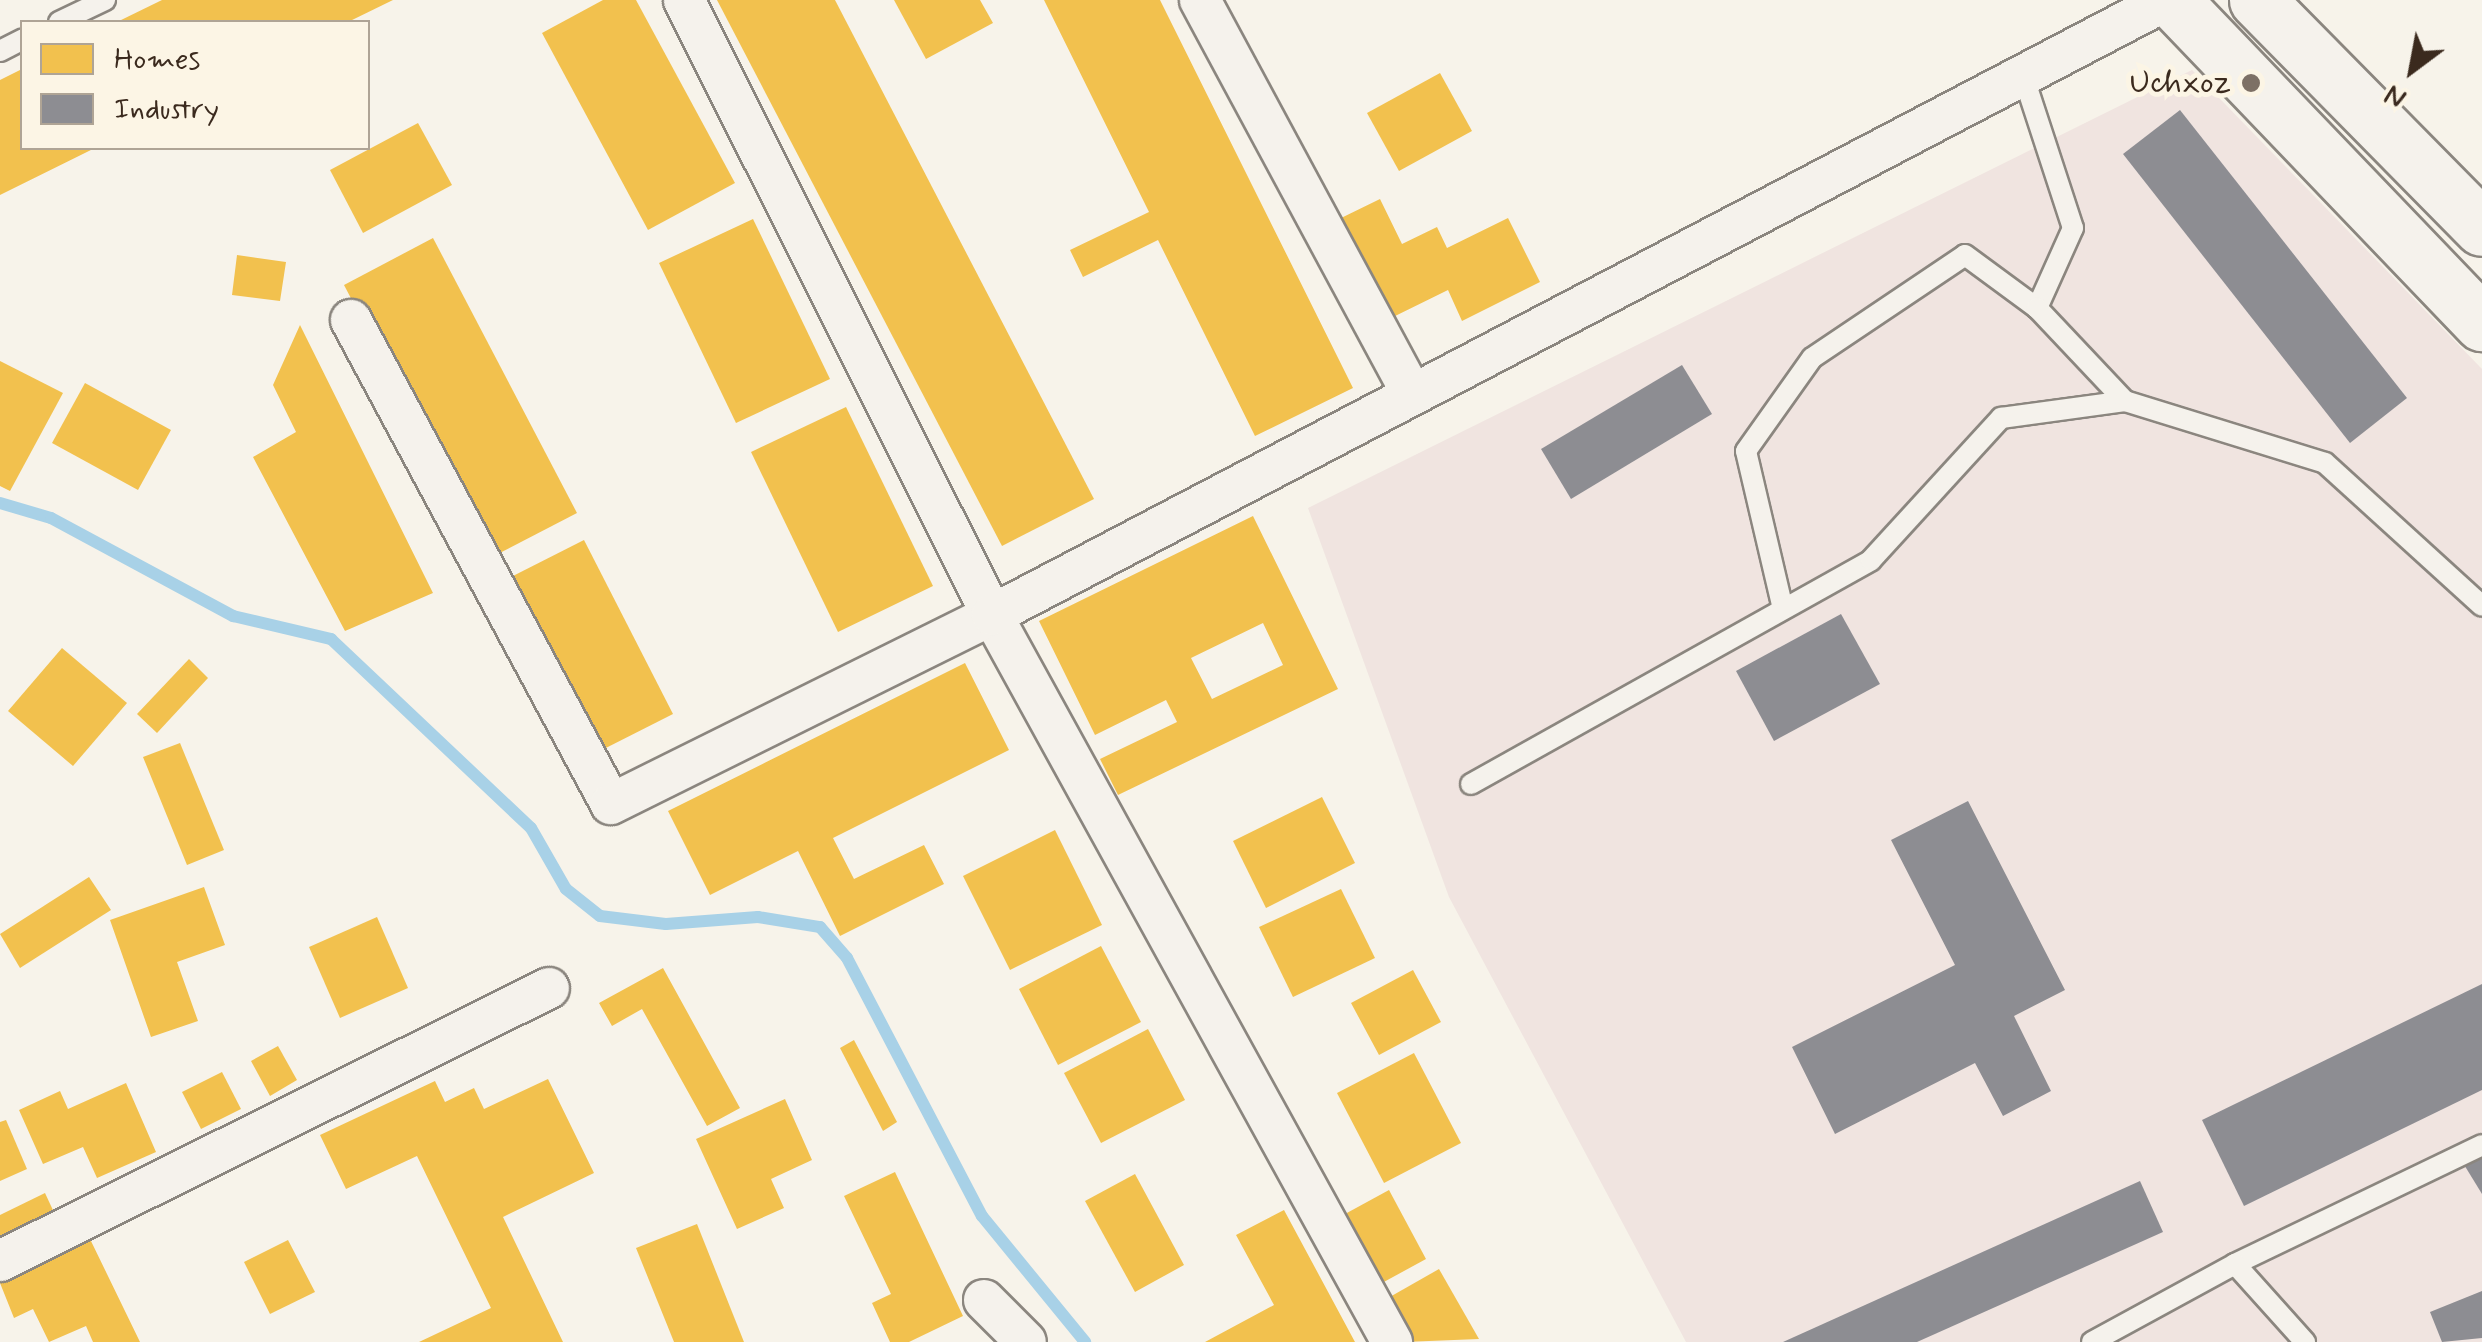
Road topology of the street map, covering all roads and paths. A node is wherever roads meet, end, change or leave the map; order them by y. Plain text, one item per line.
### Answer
1 (105, 0) edge
2 (684, 0) edge
3 (1200, 0) edge
4 (2170, 0) edge
5 (2257, 0) edge
6 (63, 20) edge
7 (2024, 75) junction
8 (2482, 228) edge
9 (2037, 308) junction
10 (351, 320) dead end
11 (2482, 322) edge
12 (1412, 393) junction
13 (2125, 402) junction
14 (2482, 606) edge
15 (1782, 610) junction
16 (992, 615) junction
17 (1471, 784) dead end
18 (549, 988) dead end
19 (2482, 1145) edge
20 (0, 1261) edge
21 (2235, 1264) junction
22 (984, 1300) dead end
23 (1026, 1342) edge
24 (1392, 1342) edge
25 (2092, 1342) edge
26 (2306, 1342) edge

1 - 6 lane
2 - 16 street
3 - 12 street
4 - 7 street
4 - 11 main road
5 - 8 main road
7 - 9 lane
7 - 12 street
9 - 13 lane
9 - 15 lane
10 - 16 street
12 - 16 street
13 - 14 lane
13 - 15 lane
15 - 17 lane
16 - 24 street
18 - 20 street
19 - 21 lane
21 - 25 lane
21 - 26 lane
22 - 23 street

